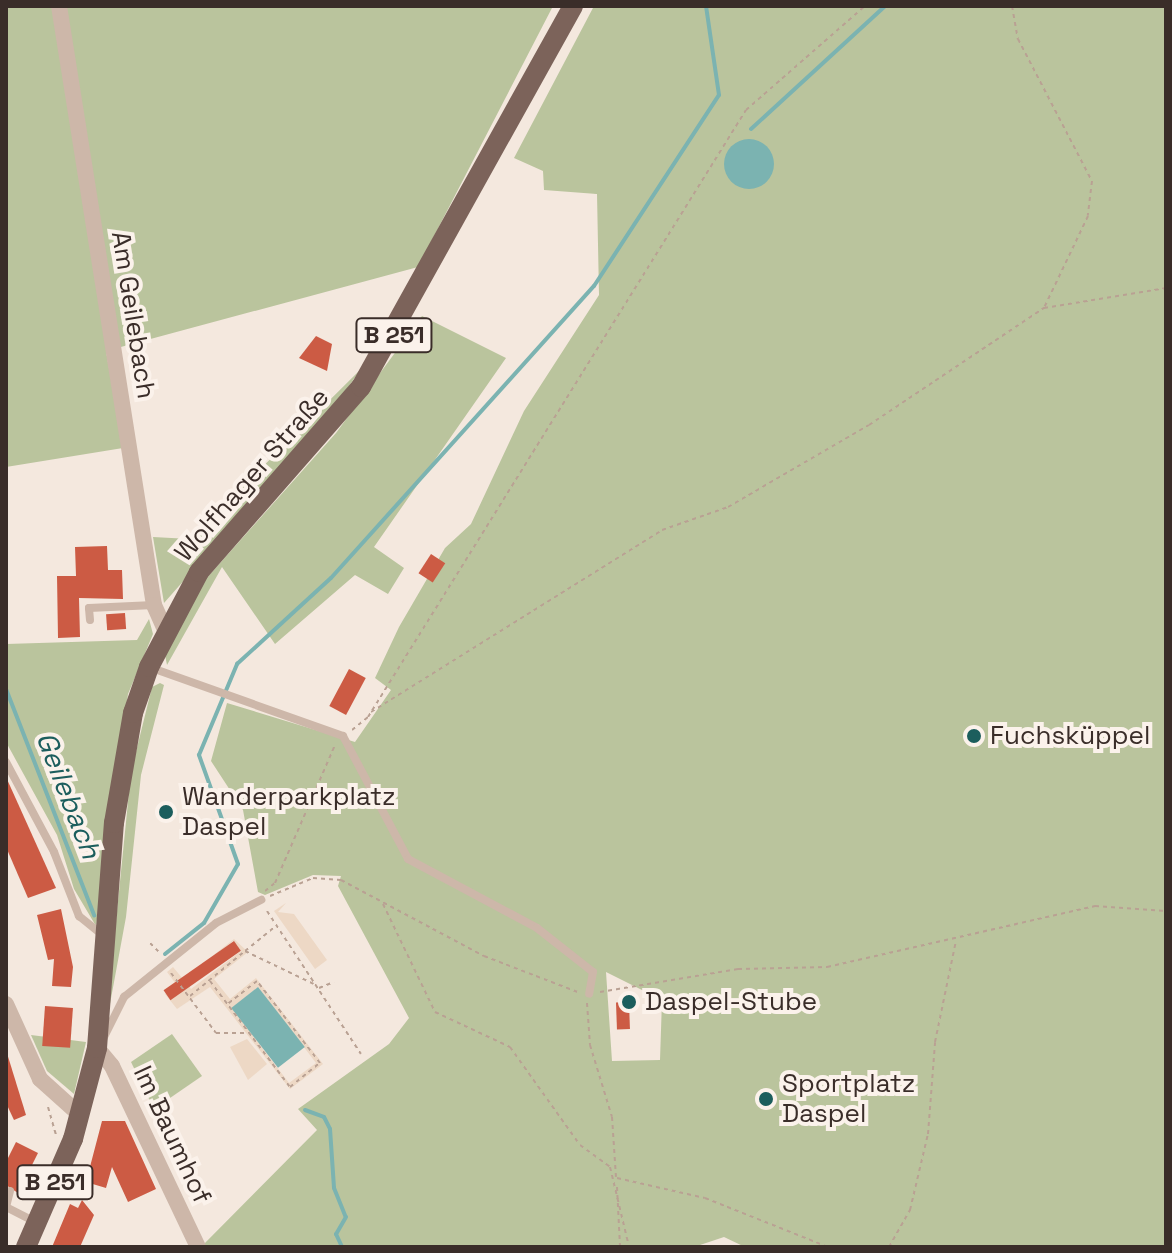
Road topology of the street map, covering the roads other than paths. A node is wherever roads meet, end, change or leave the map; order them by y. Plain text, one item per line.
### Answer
1 (59, 6) edge
2 (573, 6) edge
3 (154, 605) junction
4 (90, 620) dead end
5 (165, 630) junction
6 (149, 667) junction
7 (336, 718) dead end
8 (330, 727) junction
9 (6, 762) edge
10 (261, 900) road end
11 (104, 936) junction
12 (589, 994) road end
13 (6, 1004) edge
14 (97, 1048) junction
15 (80, 1115) junction
16 (10, 1191) dead end
17 (38, 1223) junction
18 (26, 1247) edge
19 (198, 1247) edge

1 - 3 street, Am Geilebach
2 - 5 main road, Wolfhager Straße / B 251
3 - 4 lane
3 - 5 street, Am Geilebach
5 - 6 main road, Wolfhager Straße / B 251
6 - 8 lane
6 - 11 main road, Wolfhager Straße / B 251
7 - 8 lane
8 - 12 lane
9 - 11 lane
10 - 14 lane
11 - 14 main road, Wolfhager Straße / B 251
13 - 15 street
14 - 15 main road, Wolfhager Straße / B 251
14 - 19 street, Im Baumhof
15 - 17 main road, Wolfhager Straße / B 251
16 - 17 lane
17 - 18 main road, Wolfhager Straße / B 251

